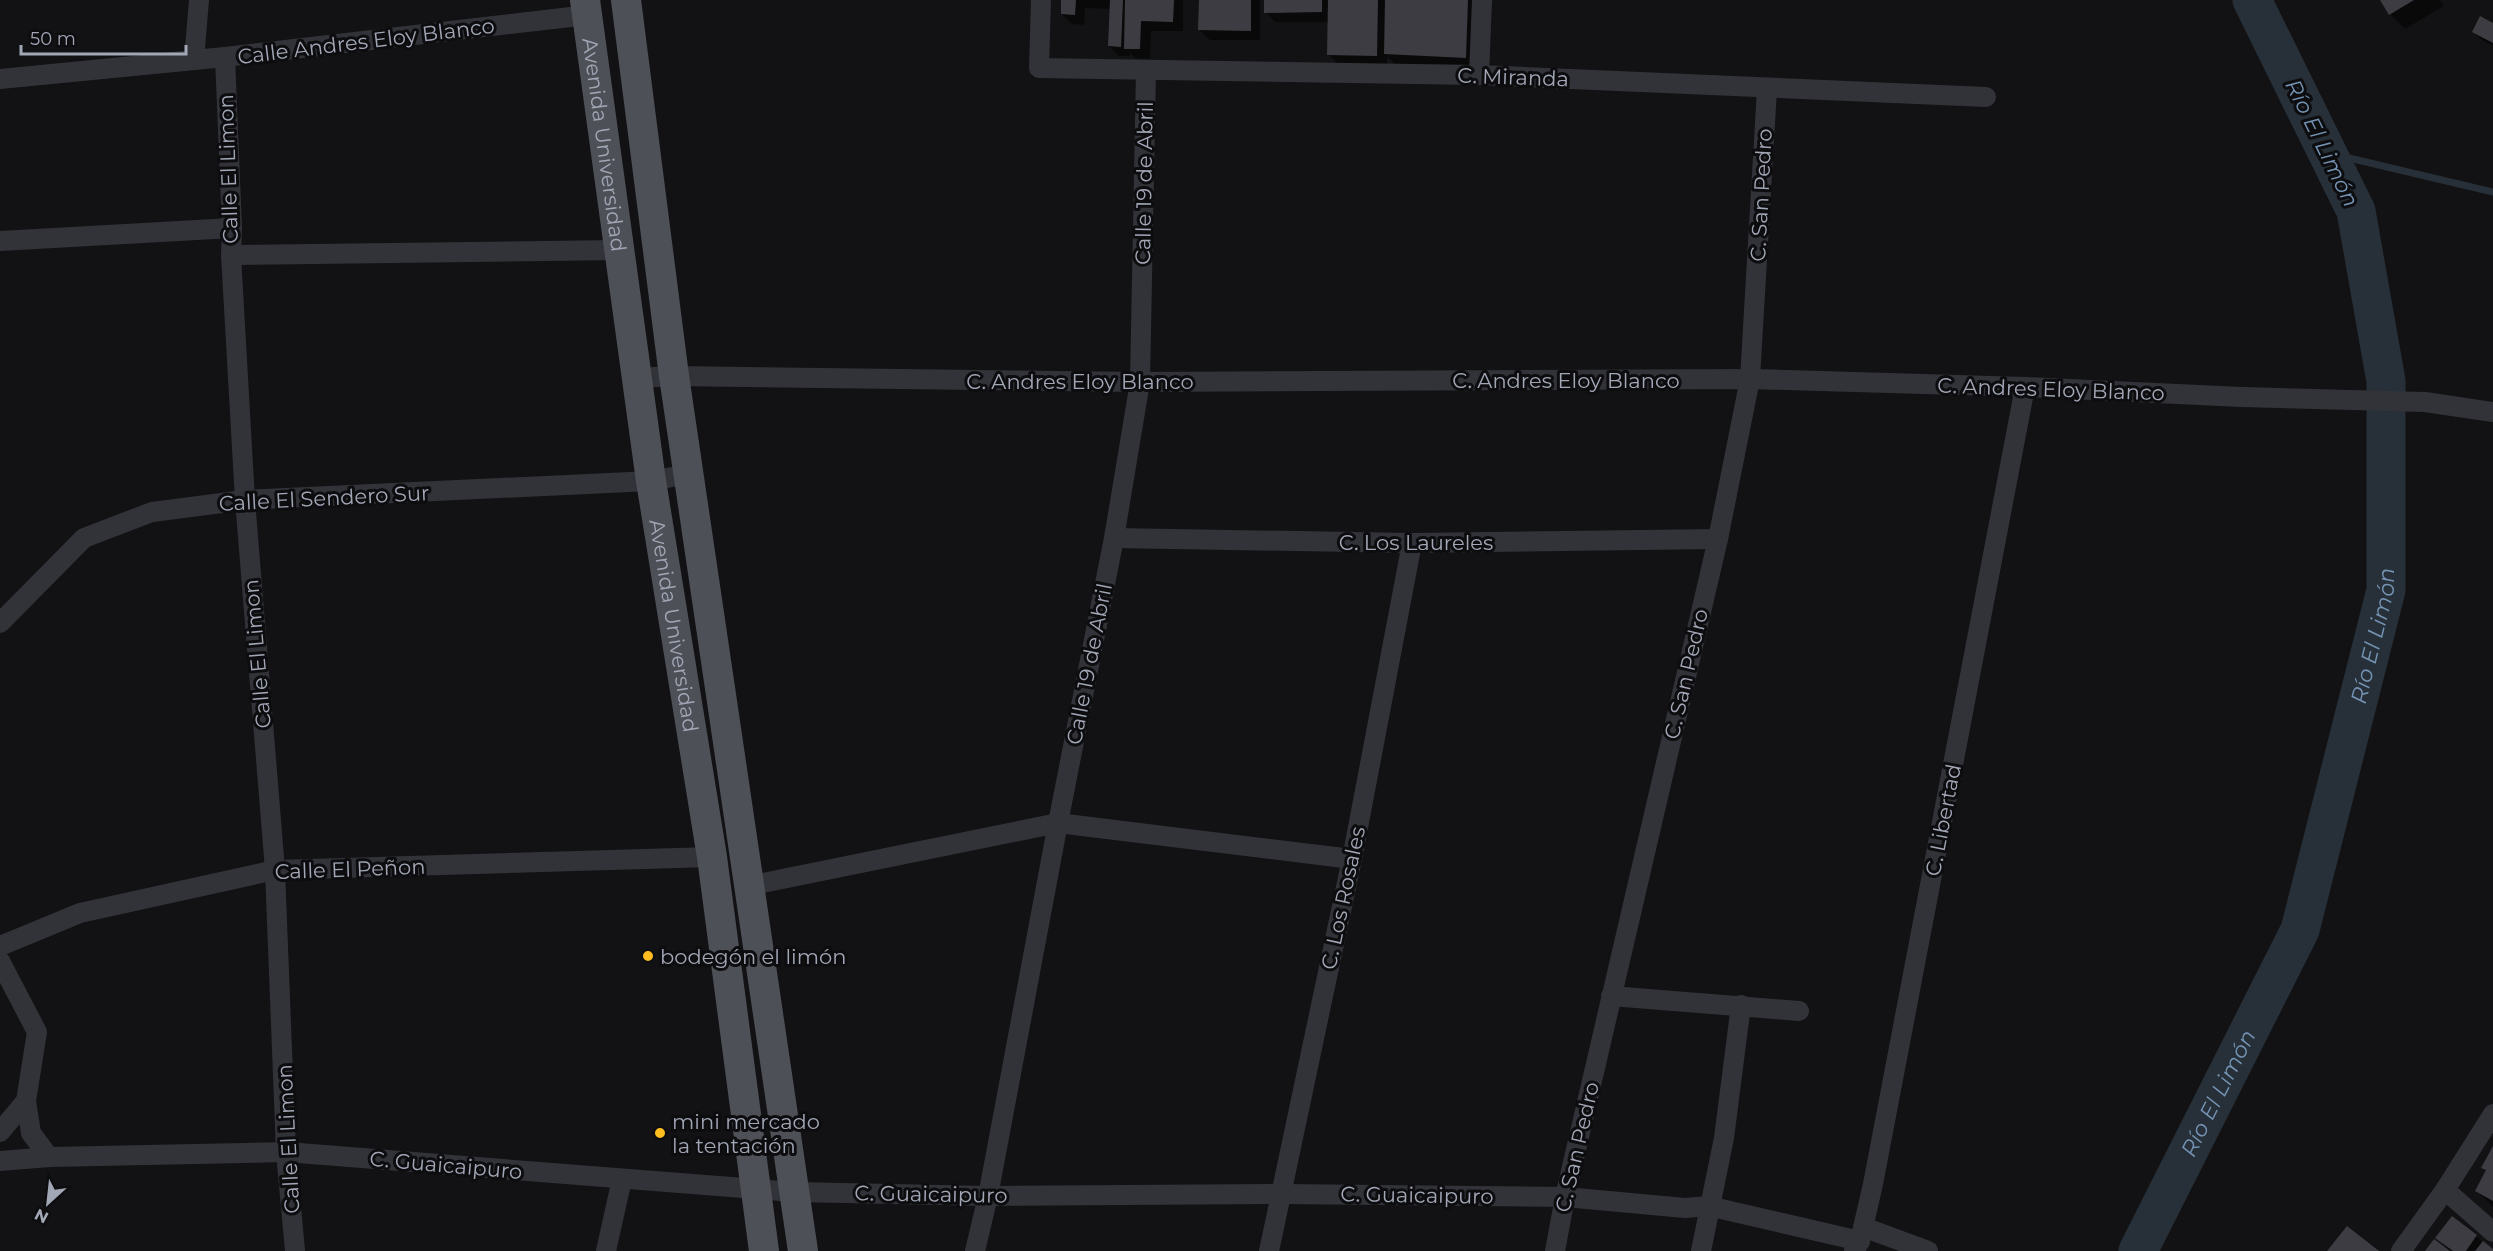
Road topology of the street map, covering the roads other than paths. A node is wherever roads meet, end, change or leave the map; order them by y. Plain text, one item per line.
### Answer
1 (199, 0) edge
2 (626, 0) edge
3 (1041, 0) edge
4 (1482, 0) edge
5 (587, 8) edge
6 (225, 57) junction
7 (194, 60) junction
8 (1146, 71) junction
9 (1479, 75) junction
10 (0, 79) edge
11 (1767, 88) junction
12 (1986, 97) dead end
13 (232, 228) junction
14 (0, 242) edge
15 (620, 250) junction
16 (231, 255) junction
17 (674, 376) junction
18 (637, 378) junction
19 (1750, 379) junction
20 (1140, 382) junction
21 (2025, 387) junction
22 (2493, 412) edge
23 (688, 474) junction
24 (651, 481) junction
25 (245, 501) junction
26 (1114, 538) junction
27 (1718, 539) junction
28 (1412, 543) junction
29 (0, 623) edge
30 (1058, 823) junction
31 (712, 857) junction
32 (1352, 859) junction
33 (275, 870) junction
34 (748, 886) junction
35 (0, 946) edge
36 (0, 961) edge
37 (1611, 996) junction
38 (1741, 1005) junction
39 (1799, 1011) dead end
40 (26, 1101) junction
41 (2493, 1114) edge
42 (0, 1132) edge
43 (286, 1152) junction
44 (49, 1157) junction
45 (0, 1161) edge
46 (622, 1179) junction
47 (755, 1190) junction
48 (2445, 1190) junction
49 (794, 1192) junction
50 (1281, 1194) junction
51 (988, 1196) junction
52 (1565, 1197) junction
53 (1708, 1206) junction
54 (2493, 1232) edge
55 (1859, 1240) edge
56 (295, 1251) edge
57 (606, 1251) edge
58 (764, 1251) edge
59 (803, 1251) edge
60 (975, 1251) edge
61 (1269, 1251) edge
62 (1554, 1251) edge
63 (1701, 1251) edge
64 (1928, 1251) edge
65 (2401, 1251) edge

1 - 7 street
2 - 17 main road, Avenida Universidad
3 - 8 street, C. Miranda
4 - 9 street
5 - 6 street, Calle Andres Eloy Blanco
5 - 15 main road, Avenida Universidad
6 - 7 street, Calle Andres Eloy Blanco
6 - 13 street, Calle El Limon
7 - 10 street, Calle Andres Eloy Blanco
8 - 9 street, C. Miranda
8 - 20 street, Calle 19 de Abril
9 - 11 street, C. Miranda
11 - 12 street, C. Miranda
11 - 19 street, C. San Pedro
13 - 14 street
13 - 16 street, Calle El Limon
15 - 16 street
15 - 18 main road, Avenida Universidad
16 - 25 street, Calle El Limon
17 - 18 street, C. Andres Eloy Blanco
17 - 20 street, C. Andres Eloy Blanco
17 - 23 main road, Avenida Universidad
18 - 24 main road, Avenida Universidad
19 - 20 street, C. Andres Eloy Blanco
19 - 21 street, C. Andres Eloy Blanco
19 - 27 street, C. San Pedro
20 - 26 street, Calle 19 de Abril
21 - 22 street, C. Andres Eloy Blanco
21 - 55 street, C. Libertad
23 - 24 street, Calle El Sendero Sur
23 - 34 main road, Avenida Universidad
24 - 25 street, Calle El Sendero Sur
24 - 31 main road, Avenida Universidad
25 - 29 street, Calle El Sendero Sur
25 - 33 street, Calle El Limon
26 - 28 street, C. Los Laureles
26 - 30 street, Calle 19 de Abril
27 - 28 street, C. Los Laureles
27 - 37 street, C. San Pedro
28 - 32 street, C. Los Rosales
30 - 32 street
30 - 34 street
30 - 51 street, Calle 19 de Abril
31 - 33 street, Calle El Peñon
31 - 47 main road, Avenida Universidad
32 - 50 street, C. Los Rosales
33 - 35 street, Calle El Peñon
33 - 43 street, Calle El Limon
34 - 49 main road, Avenida Universidad
36 - 40 street
37 - 38 street
37 - 52 street, C. San Pedro
38 - 39 street
38 - 53 street
40 - 42 street
40 - 44 street
41 - 48 street
43 - 44 street, C. Guaicaipuro
43 - 46 street, C. Guaicaipuro
43 - 56 street, Calle El Limon
44 - 45 street, C. Guaicaipuro
46 - 47 street, C. Guaicaipuro
46 - 57 street
47 - 49 street, C. Guaicaipuro
47 - 58 main road, Avenida Universidad
48 - 54 street
48 - 65 street
49 - 51 street, C. Guaicaipuro
49 - 59 main road, Avenida Universidad
50 - 51 street, C. Guaicaipuro
50 - 52 street, C. Guaicaipuro
50 - 61 street, C. Los Rosales
51 - 60 street, Calle 19 de Abril
52 - 53 street, C. Guaicaipuro
52 - 62 street, C. San Pedro
53 - 55 street, C. Guaicaipuro
53 - 63 street
55 - 64 street, C. Guaicaipuro

